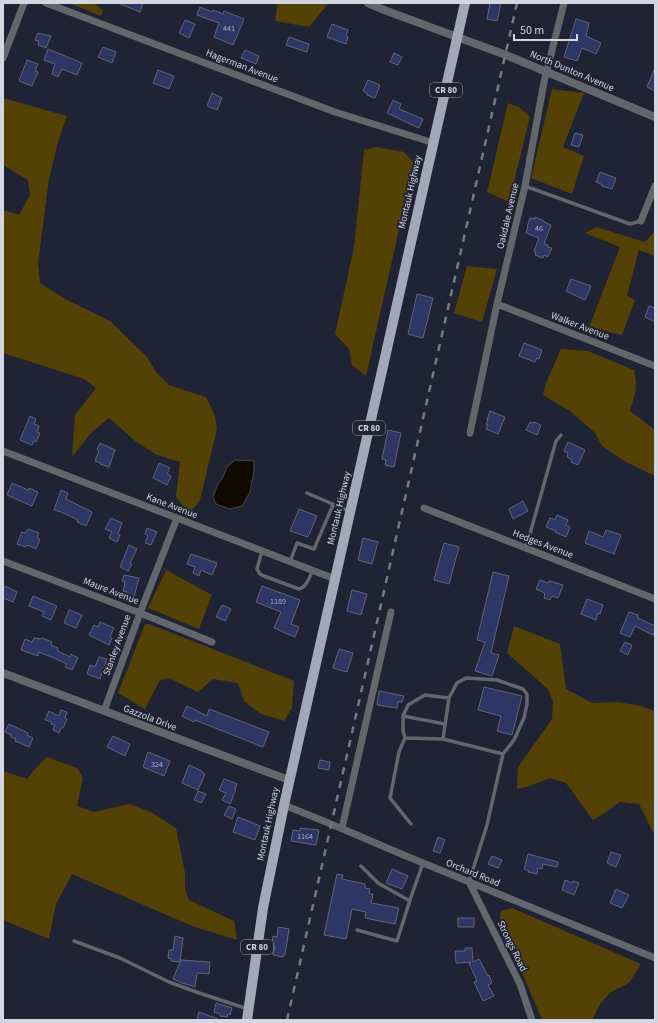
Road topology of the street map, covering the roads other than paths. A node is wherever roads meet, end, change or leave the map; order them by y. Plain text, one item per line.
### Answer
1 (24, 3) edge
2 (46, 3) edge
3 (465, 3) edge
4 (564, 3) edge
5 (373, 4) edge
6 (458, 37) junction
7 (3, 58) edge
8 (546, 72) junction
9 (655, 117) edge
10 (434, 143) junction
11 (525, 186) junction
12 (655, 186) edge
13 (641, 221) joint
14 (497, 304) junction
15 (655, 366) edge
16 (470, 433) dead end
17 (561, 435) dead end
18 (3, 451) edge
19 (307, 493) dead end
20 (333, 505) junction
21 (424, 508) dead end
22 (350, 512) junction
23 (177, 518) junction
24 (526, 548) junction
25 (262, 551) junction
26 (3, 561) edge
27 (290, 562) junction
28 (313, 570) junction
29 (335, 579) junction
30 (655, 599) edge
31 (391, 612) dead end
32 (140, 613) junction
33 (212, 642) dead end
34 (3, 673) edge
35 (449, 698) junction
36 (104, 711) junction
37 (403, 716) junction
38 (445, 724) junction
39 (405, 738) junction
40 (443, 739) junction
41 (503, 754) junction
42 (289, 780) junction
43 (284, 805) junction
44 (412, 824) dead end
45 (342, 828) junction
46 (423, 863) junction
47 (361, 866) dead end
48 (469, 882) junction
49 (410, 901) junction
50 (357, 930) dead end
51 (74, 941) dead end
52 (655, 958) edge
53 (248, 1009) junction
54 (247, 1020) edge
55 (532, 1020) edge

1 - 7 street
2 - 10 street, Hagerman Avenue
3 - 6 main road, Montauk Highway / CR 80
4 - 8 street, Oakdale Avenue
5 - 6 street, North Dunton Avenue
6 - 8 street, North Dunton Avenue
6 - 10 main road, Montauk Highway / CR 80
8 - 9 street, North Dunton Avenue
8 - 11 street, Oakdale Avenue
10 - 22 main road, Montauk Highway / CR 80
11 - 13 lane
11 - 14 street, Oakdale Avenue
12 - 13 street
14 - 15 street, Walker Avenue
14 - 16 street, Oakdale Avenue
17 - 24 lane
18 - 23 street, Kane Avenue
19 - 20 lane
20 - 22 lane
20 - 27 lane
21 - 24 street, Hedges Avenue
22 - 29 main road, Montauk Highway / CR 80
23 - 25 street, Kane Avenue
23 - 32 street, Stanley Avenue
24 - 30 street, Hedges Avenue
25 - 27 street, Kane Avenue
25 - 28 lane
26 - 32 street, Maure Avenue
27 - 28 street, Kane Avenue
28 - 29 street, Kane Avenue
29 - 42 main road, Montauk Highway / CR 80
31 - 45 street
32 - 33 street, Maure Avenue
32 - 36 street, Stanley Avenue
34 - 36 street, Gazzola Drive
35 - 37 lane
35 - 38 lane
35 - 41 lane
36 - 42 street, Gazzola Drive
37 - 38 lane
37 - 39 lane
38 - 40 lane
39 - 40 lane
39 - 44 lane
40 - 41 lane
41 - 48 lane
42 - 43 main road, Montauk Highway / CR 80
43 - 45 street, Orchard Road
43 - 53 main road, Montauk Highway / CR 80
45 - 46 street, Orchard Road
46 - 48 street, Orchard Road
46 - 49 lane
47 - 49 lane
48 - 52 street, Orchard Road
48 - 55 street, Strongs Road
49 - 50 lane
51 - 53 lane
53 - 54 main road, Montauk Highway / CR 80

